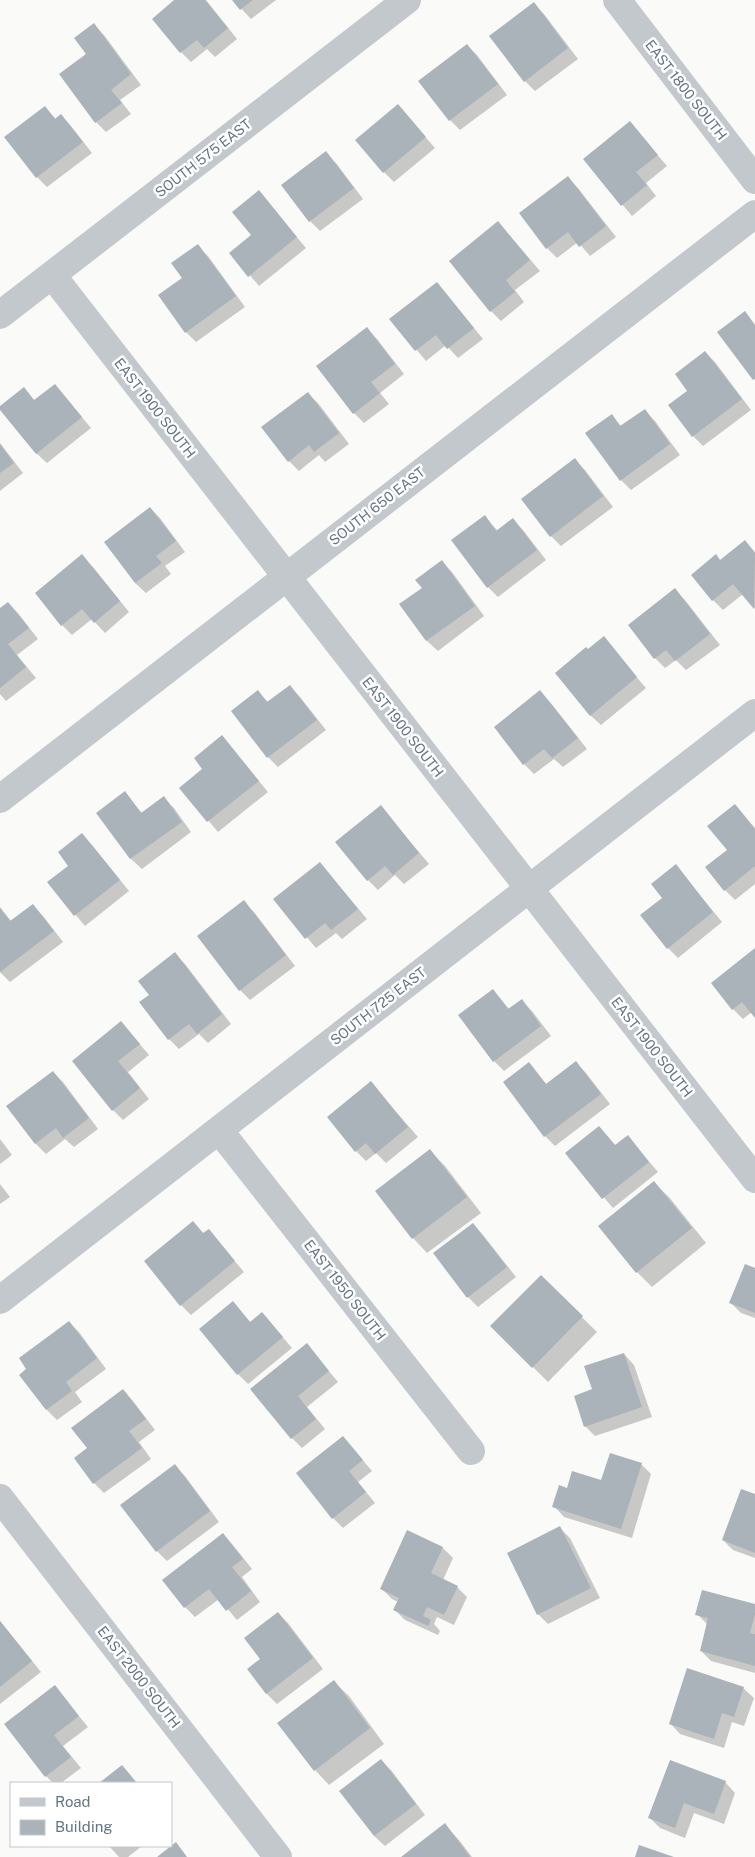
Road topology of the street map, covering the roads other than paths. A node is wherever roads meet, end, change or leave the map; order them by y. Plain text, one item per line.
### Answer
1 (407, 0) edge
2 (617, 0) edge
3 (755, 180) edge
4 (755, 214) edge
5 (52, 276) junction
6 (0, 315) edge
7 (286, 577) junction
8 (755, 712) edge
9 (0, 799) edge
10 (529, 889) junction
11 (219, 1130) junction
12 (755, 1179) edge
13 (0, 1300) edge
14 (471, 1451) dead end
15 (0, 1498) edge
16 (278, 1857) edge

1 - 5 street, SOUTH 575 EAST
2 - 3 street, EAST 1800 SOUTH
4 - 7 street, SOUTH 650 EAST
5 - 6 street, SOUTH 575 EAST
5 - 7 street, EAST 1900 SOUTH
7 - 9 street, SOUTH 650 EAST
7 - 10 street, EAST 1900 SOUTH
8 - 10 street, SOUTH 725 EAST
10 - 11 street, SOUTH 725 EAST
10 - 12 street, EAST 1900 SOUTH
11 - 13 street, SOUTH 725 EAST
11 - 14 street, EAST 1950 SOUTH
15 - 16 street, EAST 2000 SOUTH

